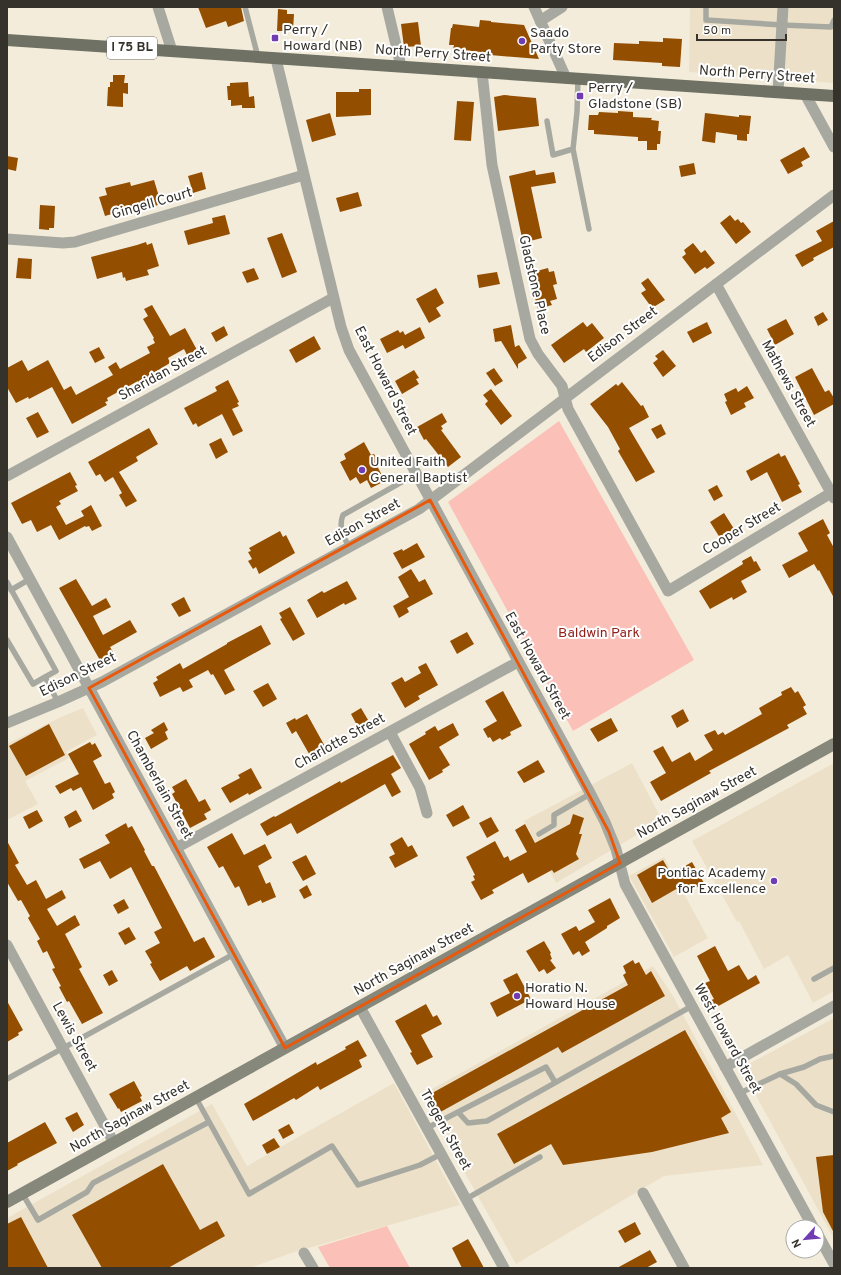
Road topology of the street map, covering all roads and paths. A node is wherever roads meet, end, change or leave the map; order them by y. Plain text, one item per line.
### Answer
1 (158, 7) edge
2 (245, 7) edge
3 (387, 7) edge
4 (534, 7) edge
5 (562, 7) edge
6 (706, 7) edge
7 (783, 7) edge
8 (834, 20) edge
9 (540, 21) junction
10 (782, 25) junction
11 (7, 40) edge
12 (172, 51) junction
13 (258, 58) junction
14 (276, 59) junction
15 (401, 66) junction
16 (482, 72) junction
17 (572, 78) junction
18 (778, 92) junction
19 (804, 94) junction
20 (834, 96) edge
21 (547, 121) dead end
22 (834, 147) edge
23 (572, 149) junction
24 (304, 175) junction
25 (834, 195) edge
26 (589, 229) dead end
27 (7, 239) edge
28 (716, 284) junction
29 (333, 298) junction
30 (565, 398) junction
31 (416, 474) junction
32 (7, 476) edge
33 (833, 495) edge
34 (430, 500) junction
35 (7, 539) edge
36 (349, 547) junction
37 (30, 579) junction
38 (7, 582) edge
39 (11, 590) junction
40 (668, 591) joint
41 (7, 640) edge
42 (518, 662) junction
43 (45, 677) junction
44 (89, 688) junction
45 (58, 702) junction
46 (7, 724) edge
47 (390, 732) junction
48 (834, 744) edge
49 (590, 794) junction
50 (427, 813) dead end
51 (539, 834) dead end
52 (176, 848) junction
53 (620, 863) junction
54 (7, 945) edge
55 (234, 954) junction
56 (834, 968) edge
57 (814, 979) dead end
58 (692, 1006) junction
59 (834, 1006) edge
60 (360, 1007) junction
61 (63, 1048) junction
62 (285, 1048) junction
63 (834, 1056) edge
64 (725, 1067) junction
65 (780, 1074) junction
66 (7, 1079) edge
67 (555, 1082) junction
68 (740, 1093) junction
69 (196, 1098) junction
70 (458, 1112) junction
71 (834, 1112) edge
72 (209, 1122) junction
73 (427, 1128) junction
74 (114, 1143) junction
75 (441, 1154) junction
76 (540, 1157) dead end
77 (22, 1193) junction
78 (643, 1193) dead end
79 (466, 1199) junction
80 (7, 1202) edge
81 (810, 1219) edge
82 (825, 1248) edge
83 (304, 1253) dead end
84 (834, 1264) edge
85 (313, 1268) edge
86 (504, 1268) edge
87 (684, 1268) edge

1 - 12 street
2 - 13 lane
3 - 15 street
4 - 9 street
5 - 9 street
6 - 10 lane
7 - 10 street
8 - 10 lane
9 - 17 street
10 - 18 street
11 - 12 main road, North Perry Street / I 75 BL
12 - 13 main road, North Perry Street / I 75 BL
13 - 14 main road, North Perry Street / I 75 BL
14 - 15 main road, North Perry Street / I 75 BL
14 - 24 street, East Howard Street
15 - 16 main road, North Perry Street / I 75 BL
16 - 17 main road, North Perry Street / I 75 BL
16 - 30 street, Gladstone Place
17 - 18 main road, North Perry Street / I 75 BL
17 - 23 lane
18 - 19 main road, North Perry Street / I 75 BL
19 - 20 main road, North Perry Street / I 75 BL
19 - 22 street
21 - 23 lane
23 - 26 lane
24 - 27 street, Gingell Court
24 - 29 street, East Howard Street
25 - 28 street, Edison Street
28 - 30 street, Edison Street
28 - 33 street, Mathews Street
29 - 31 street, East Howard Street
29 - 32 street, Sheridan Street
30 - 34 street, Edison Street
30 - 40 street, Gladstone Place
31 - 34 street, East Howard Street
31 - 36 lane
33 - 40 street, Cooper Street
34 - 36 street, Edison Street
34 - 42 street, East Howard Street
35 - 37 street, Chamberlain Street
36 - 44 street, Edison Street
37 - 39 lane
37 - 44 street, Chamberlain Street
38 - 39 lane
39 - 43 lane
41 - 43 lane
42 - 47 street, Charlotte Street
42 - 49 street, East Howard Street
43 - 45 lane
44 - 45 street, Edison Street
44 - 52 street, Chamberlain Street
45 - 46 street, Edison Street
47 - 50 street
47 - 52 street, Charlotte Street
48 - 53 street, North Saginaw Street
49 - 51 lane
49 - 53 street, East Howard Street
52 - 55 street, Chamberlain Street
53 - 58 street, West Howard Street
53 - 60 street, North Saginaw Street
54 - 61 street, Lewis Street
55 - 61 lane
55 - 62 street, Chamberlain Street
56 - 57 lane
58 - 64 street, West Howard Street
58 - 67 lane
59 - 64 street
60 - 62 street, North Saginaw Street
60 - 73 street, Tregent Street
61 - 66 lane
61 - 74 street, Lewis Street
62 - 69 street, North Saginaw Street
63 - 65 lane
64 - 68 street, West Howard Street
65 - 68 lane
65 - 71 lane
67 - 70 lane
67 - 70 lane
68 - 81 street, West Howard Street
69 - 72 lane
69 - 74 street, North Saginaw Street
70 - 73 lane
72 - 75 lane
72 - 77 lane
73 - 75 street, Tregent Street
74 - 77 street, North Saginaw Street
75 - 79 street, Tregent Street
76 - 79 lane
77 - 80 street, North Saginaw Street
78 - 87 street
79 - 86 street, Tregent Street
82 - 84 street
83 - 85 street

